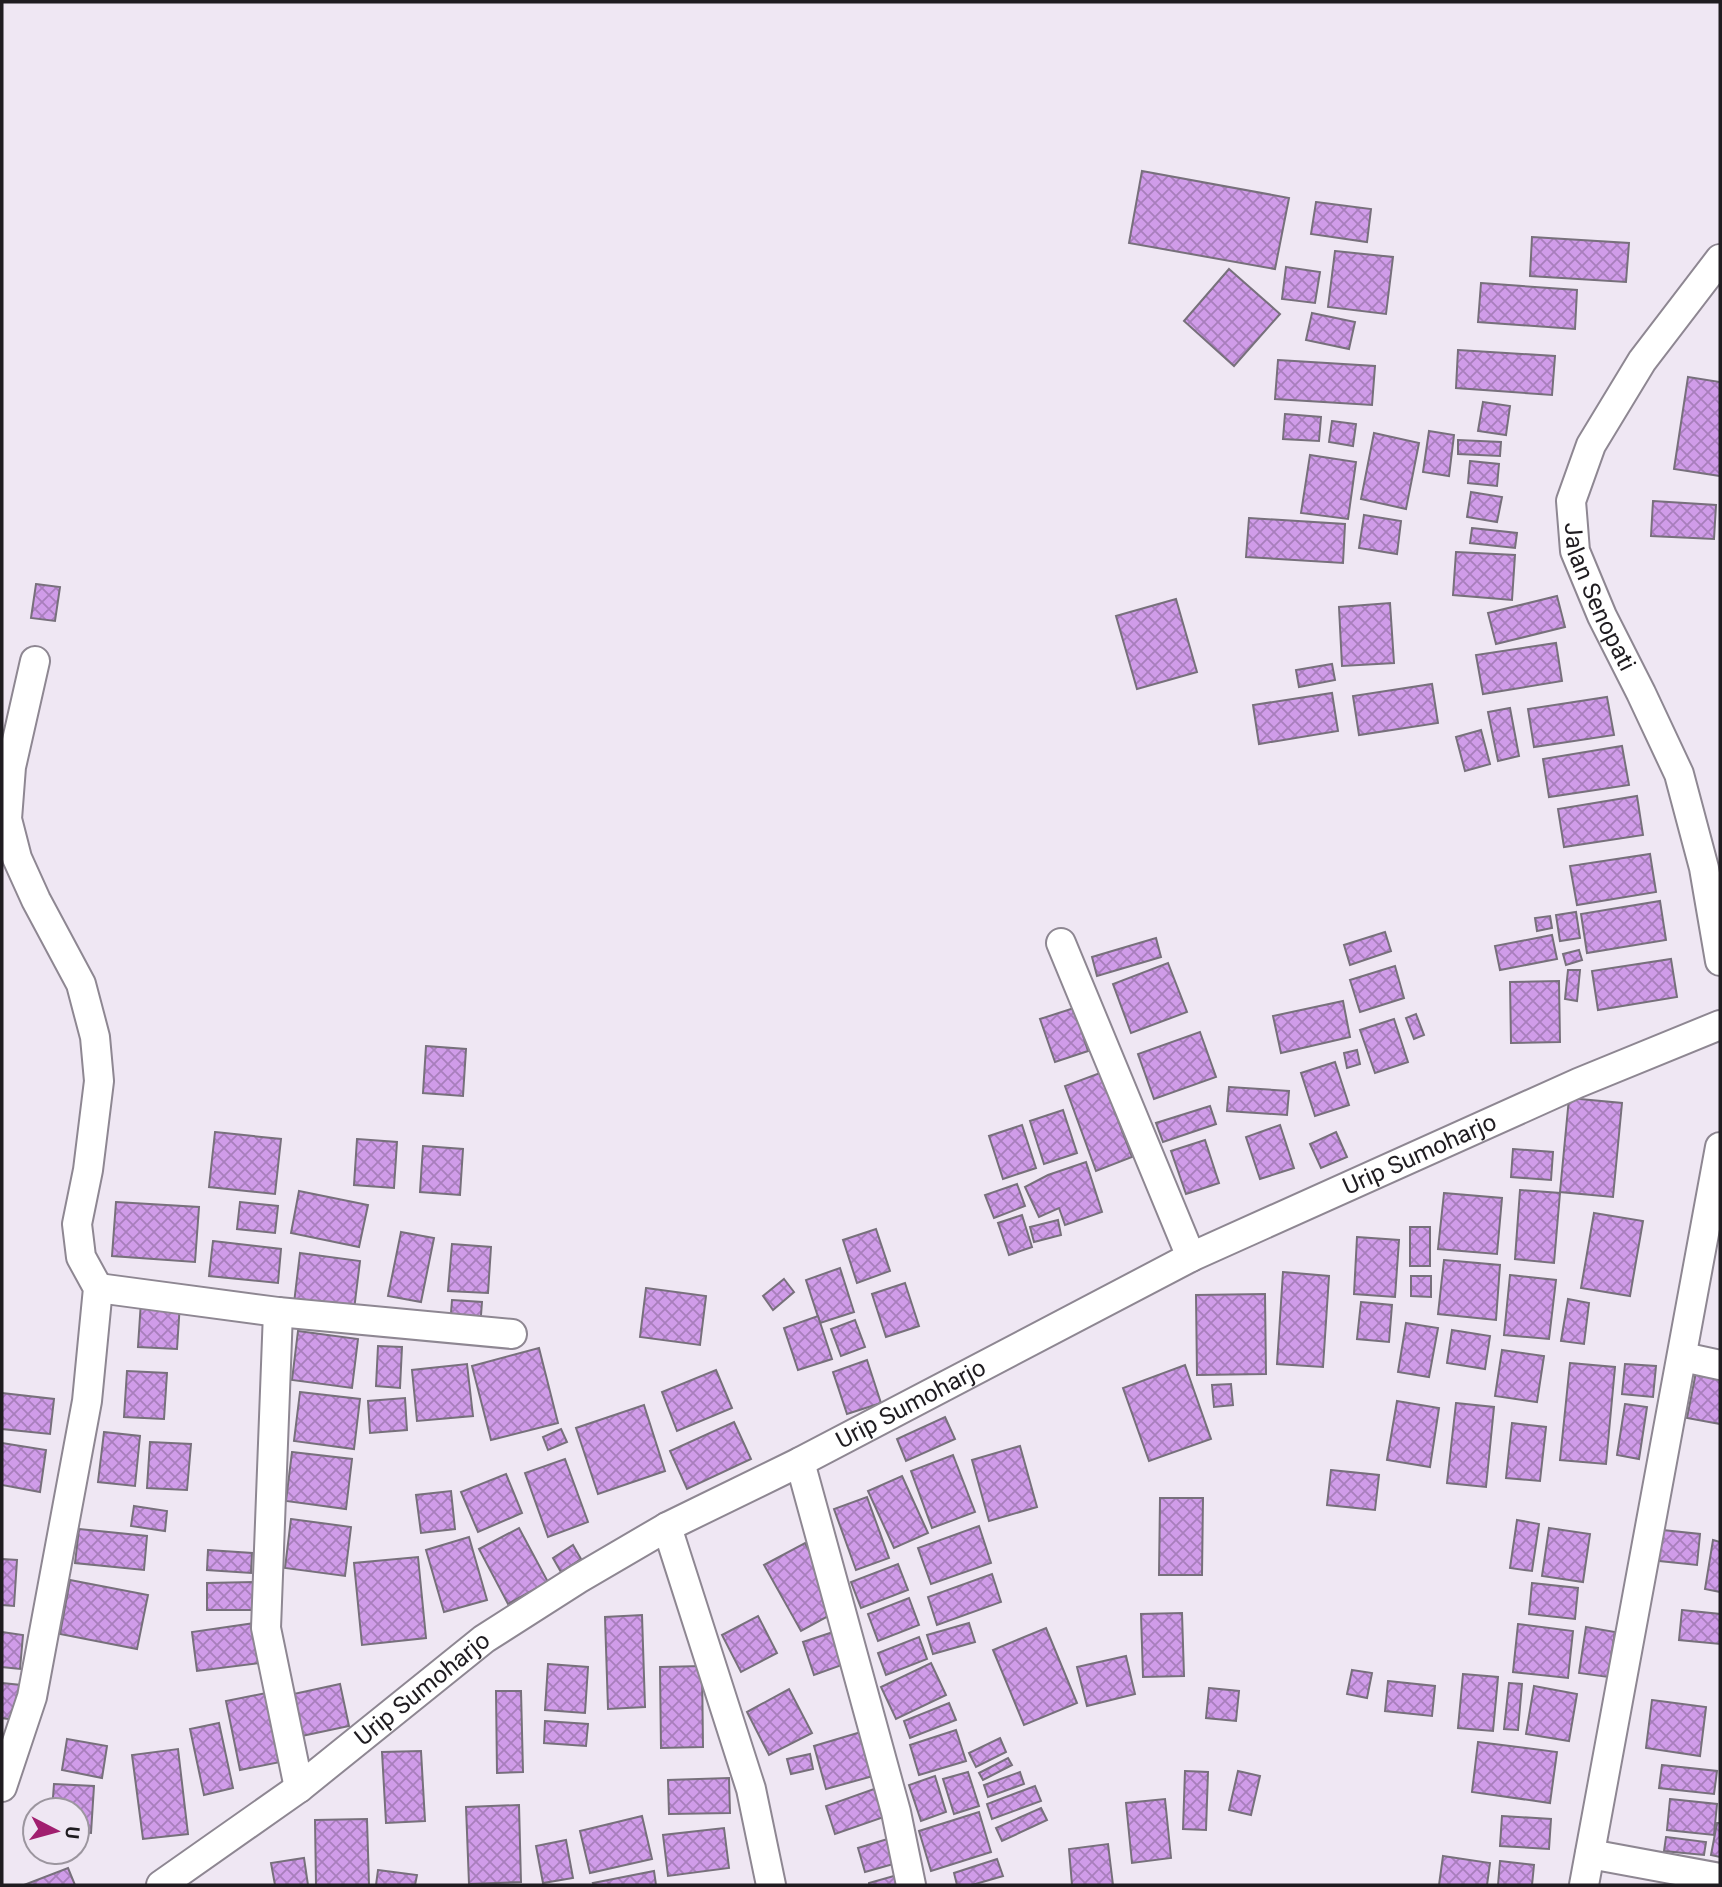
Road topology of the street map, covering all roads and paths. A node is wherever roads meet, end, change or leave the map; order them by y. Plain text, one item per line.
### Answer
1 (1720, 259) edge
2 (35, 661) dead end
3 (1061, 943) dead end
4 (1720, 961) edge
5 (1720, 1025) edge
6 (1720, 1147) edge
7 (1191, 1257) junction
8 (98, 1288) junction
9 (278, 1312) junction
10 (512, 1334) dead end
11 (1683, 1357) junction
12 (1720, 1366) edge
13 (800, 1462) junction
14 (667, 1527) junction
15 (2, 1787) edge
16 (299, 1788) junction
17 (1590, 1854) junction
18 (1720, 1878) edge
19 (161, 1885) edge
20 (771, 1885) edge
21 (911, 1885) edge
22 (1584, 1885) edge

1 - 4 street, Jalan Senopati
2 - 8 street
3 - 7 street
5 - 7 street, Urip Sumoharjo
6 - 11 street
7 - 13 street, Urip Sumoharjo
8 - 9 street
8 - 15 street
9 - 10 street
9 - 16 street
11 - 12 street
11 - 17 street
13 - 14 street, Urip Sumoharjo
13 - 21 street
14 - 16 street, Urip Sumoharjo
14 - 20 street
16 - 19 street, Urip Sumoharjo
17 - 18 street
17 - 22 street

